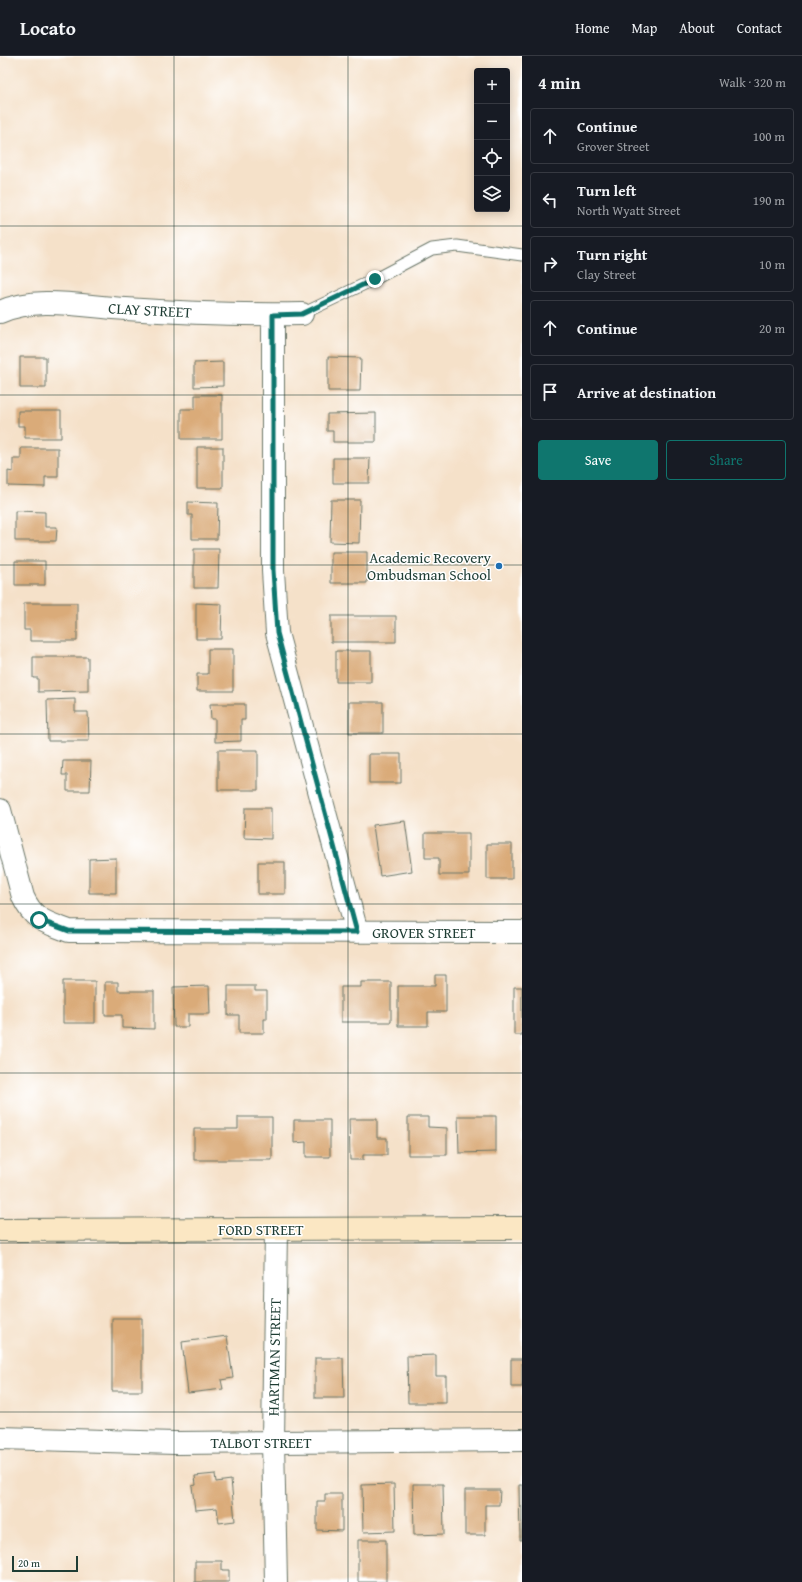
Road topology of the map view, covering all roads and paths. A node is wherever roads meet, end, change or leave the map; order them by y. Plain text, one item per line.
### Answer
1 (522, 255) edge
2 (0, 312) edge
3 (302, 314) joint
4 (273, 315) junction
5 (0, 810) edge
6 (357, 932) junction
7 (522, 932) edge
8 (522, 1228) edge
9 (276, 1229) junction
10 (0, 1230) edge
11 (0, 1438) edge
12 (522, 1440) edge
13 (273, 1441) junction
14 (276, 1582) edge

1 - 3 lane
2 - 4 street, CLAY STREET
3 - 4 street, CLAY STREET
4 - 6 street
5 - 6 street, GROVER STREET
6 - 7 street, GROVER STREET
8 - 9 main road, FORD STREET
9 - 10 main road, FORD STREET
9 - 13 street, HARTMAN STREET
11 - 13 street, TALBOT STREET
12 - 13 street, TALBOT STREET
13 - 14 street, HARTMAN STREET

